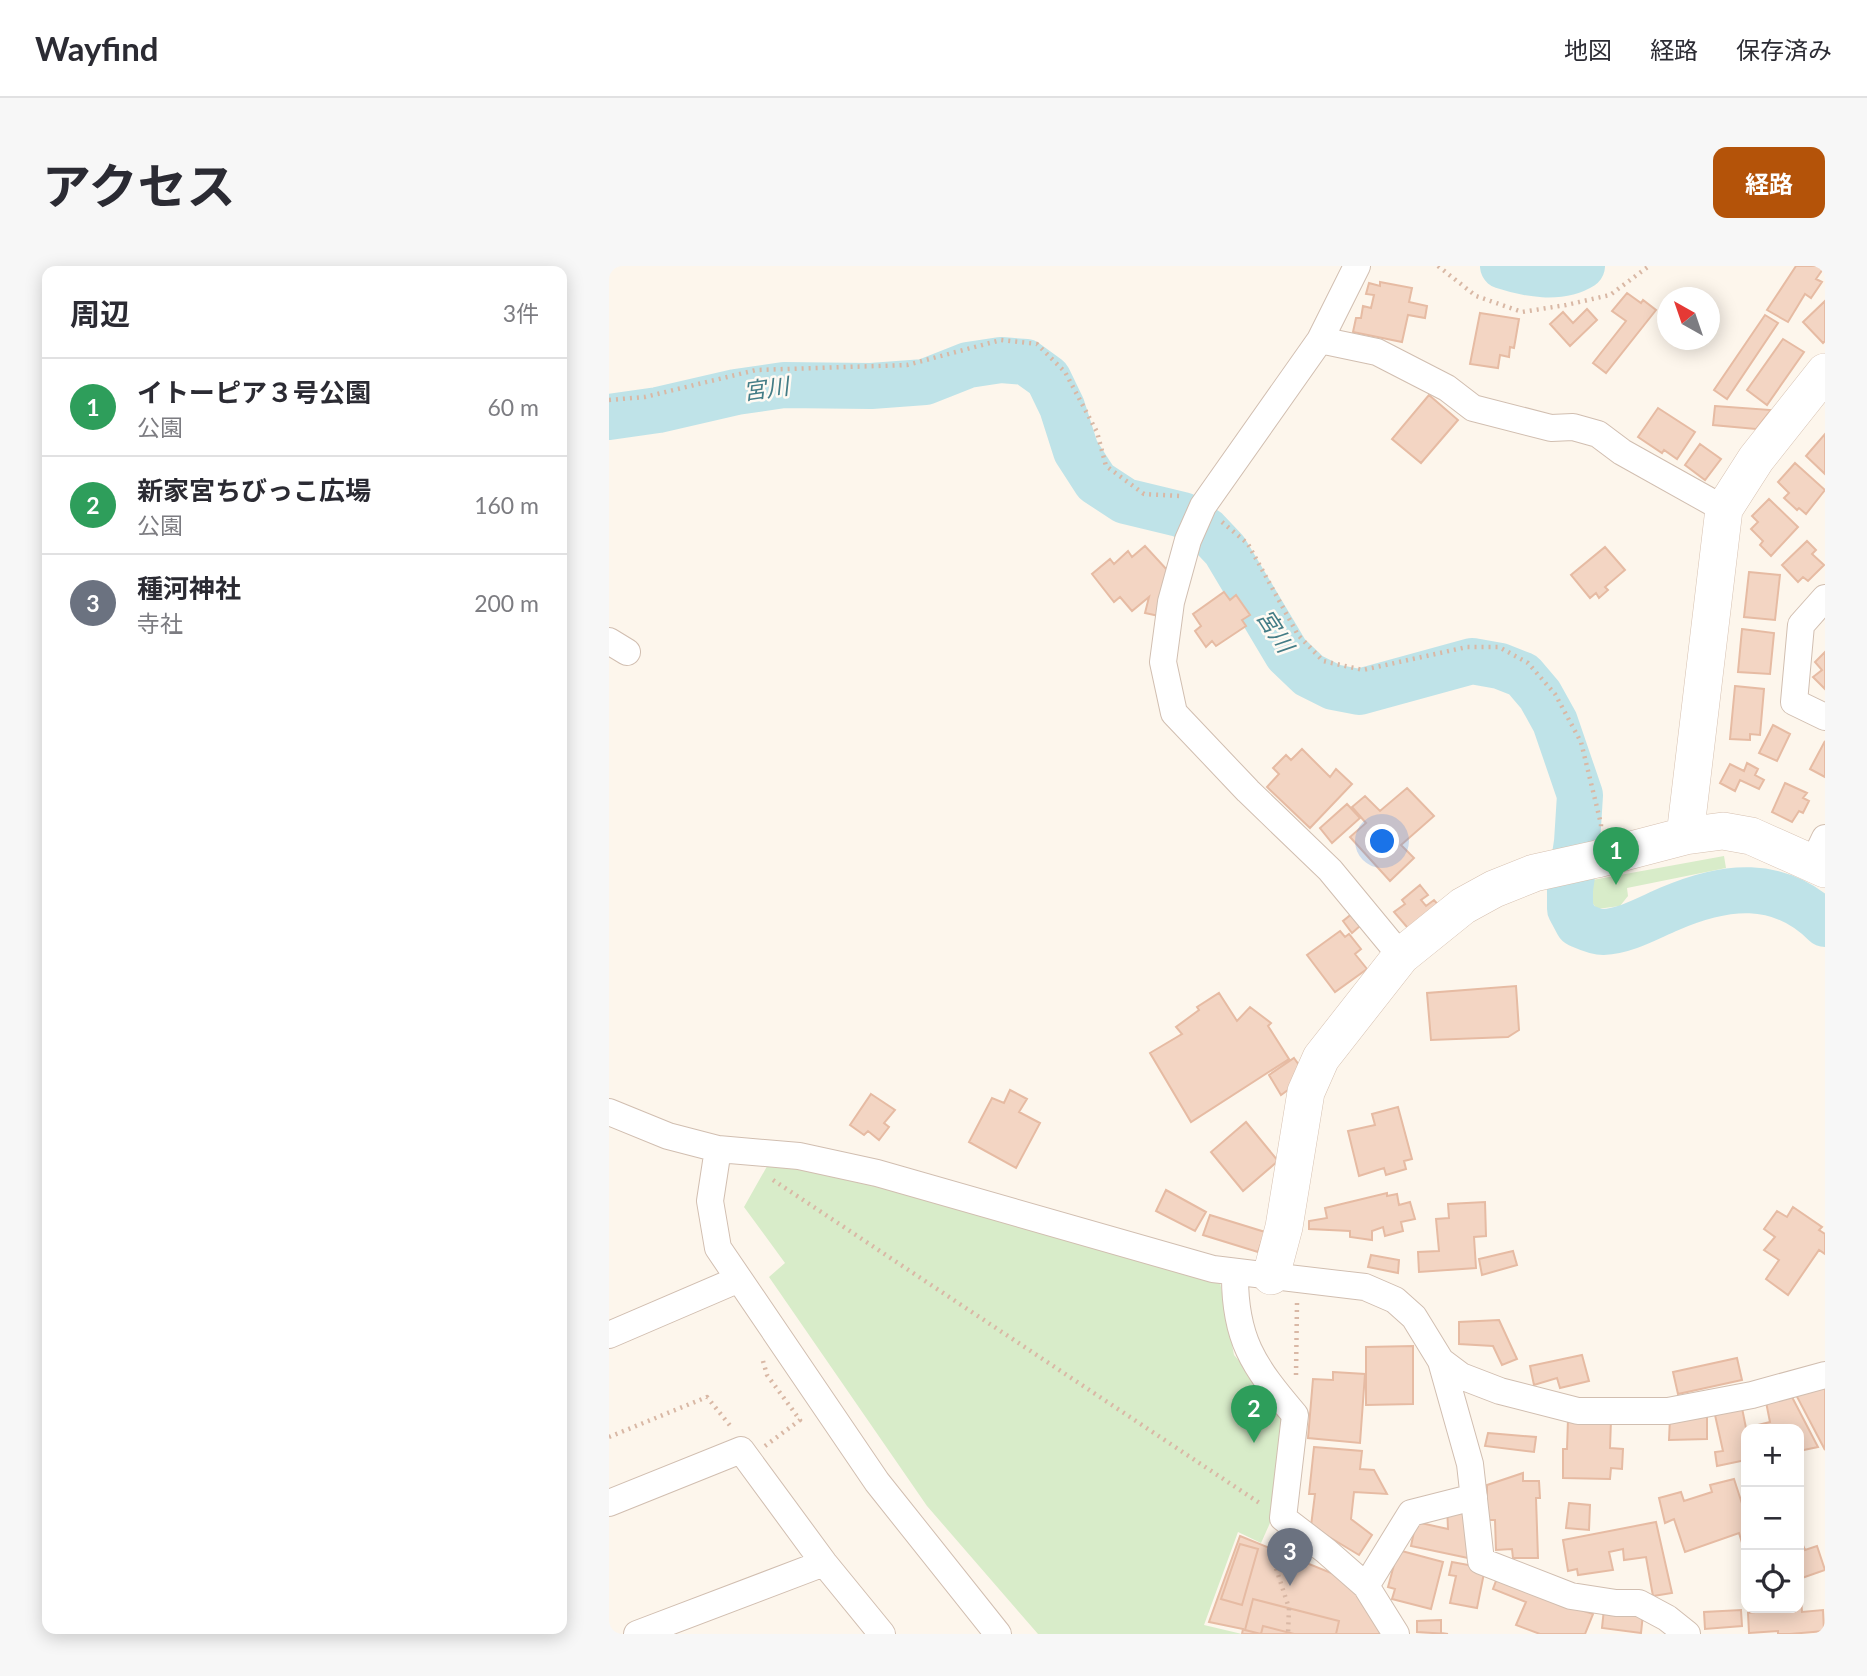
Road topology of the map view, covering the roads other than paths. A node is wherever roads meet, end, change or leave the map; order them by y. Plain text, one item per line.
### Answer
1 (1357, 266) edge
2 (1320, 340) junction
3 (1825, 372) edge
4 (1724, 509) junction
5 (1825, 598) edge
6 (1825, 717) edge
7 (1685, 836) junction
8 (1821, 857) edge
9 (1401, 956) junction
10 (609, 1112) edge
11 (718, 1149) junction
12 (1235, 1272) junction
13 (1284, 1277) junction
14 (737, 1280) junction
15 (609, 1335) edge
16 (1441, 1361) junction
17 (1825, 1375) edge
18 (1474, 1497) junction
19 (609, 1503) edge
20 (824, 1563) junction
21 (1366, 1586) junction
22 (637, 1634) edge
23 (883, 1634) edge
24 (998, 1634) edge
25 (1396, 1634) edge
26 (1687, 1634) edge

1 - 2 street
2 - 4 street
2 - 9 street
3 - 4 street
4 - 7 street
5 - 6 street
7 - 8 street
7 - 9 street
9 - 13 street
10 - 11 street
11 - 12 street
11 - 14 street
12 - 13 street
12 - 21 street
13 - 16 street
14 - 15 street
14 - 24 street
16 - 17 street
16 - 18 street
18 - 21 street
18 - 26 street
19 - 20 street
20 - 22 street
20 - 23 street
21 - 25 street

